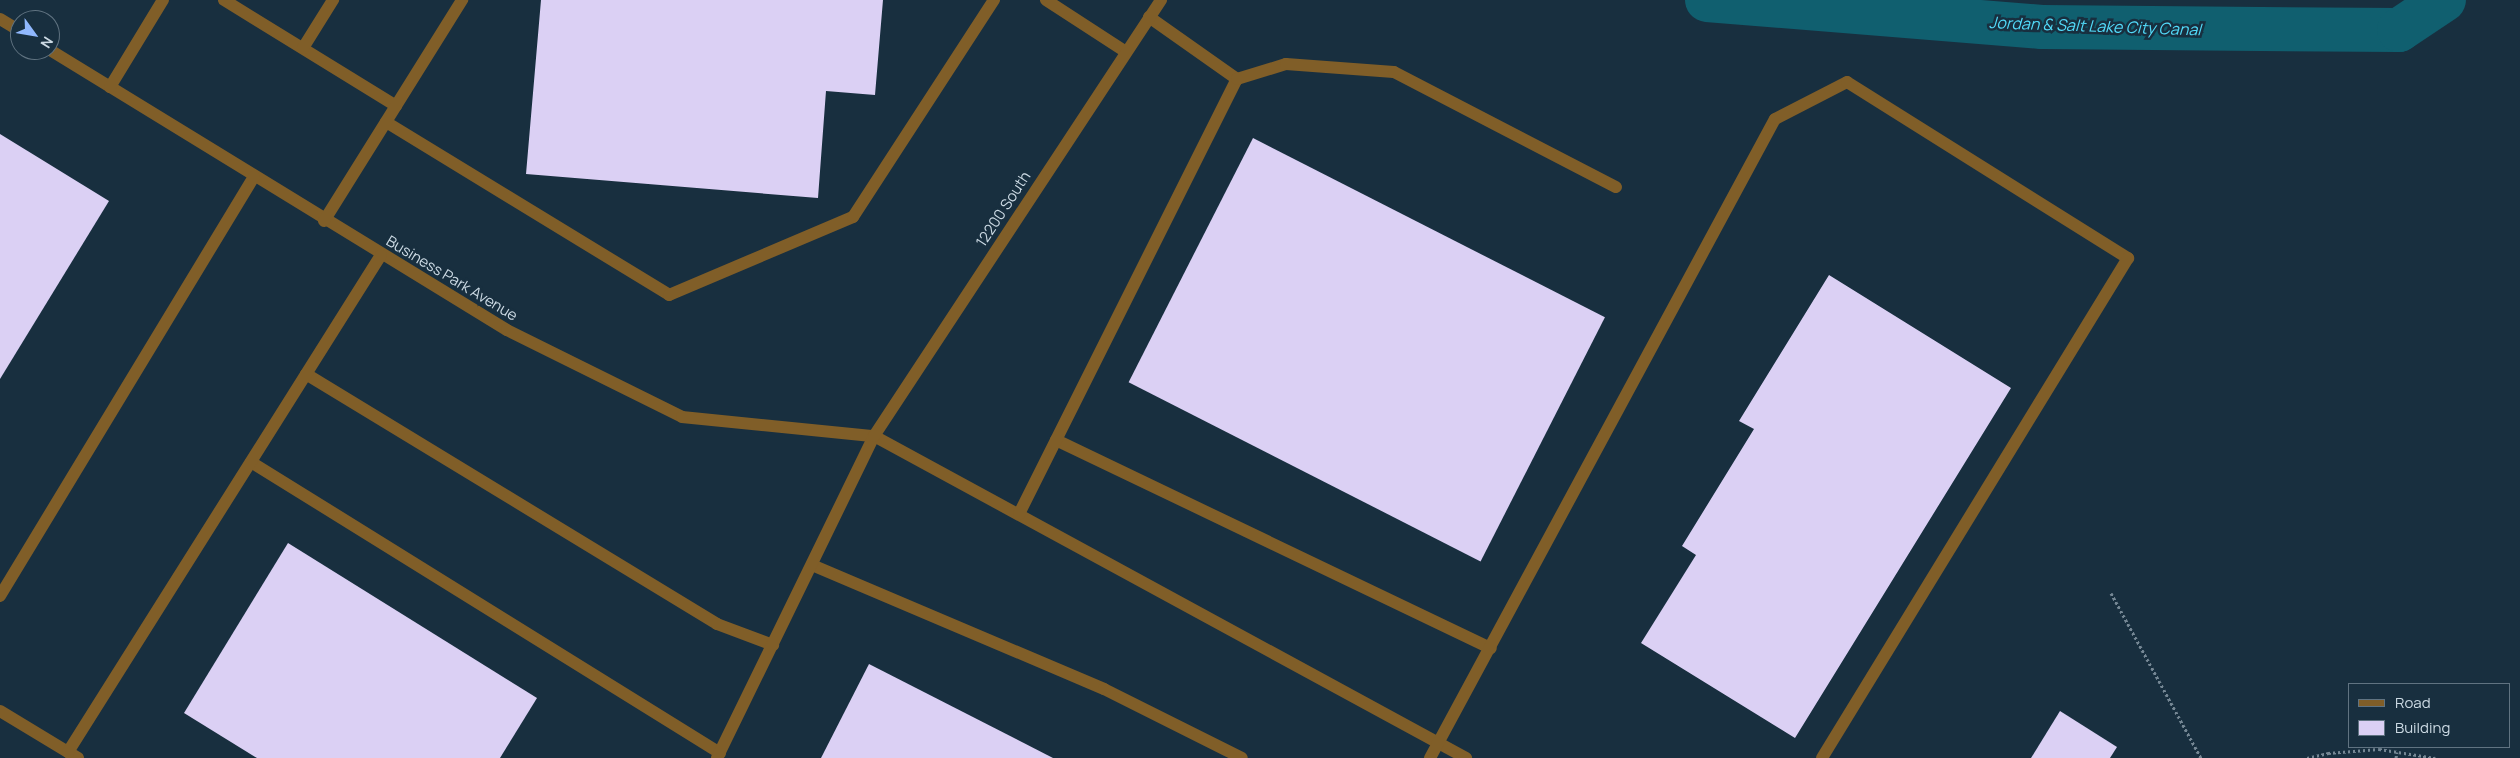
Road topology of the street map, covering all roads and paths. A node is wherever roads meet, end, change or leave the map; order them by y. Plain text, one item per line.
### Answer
1 (163, 0) edge
2 (224, 0) edge
3 (333, 0) edge
4 (462, 0) edge
5 (994, 0) edge
6 (1046, 0) edge
7 (1161, 0) edge
8 (1149, 17) junction
9 (302, 48) junction
10 (1126, 52) junction
11 (60, 56) edge
12 (1237, 79) junction
13 (110, 87) junction
14 (396, 106) junction
15 (386, 122) junction
16 (254, 177) junction
17 (1616, 187) dead end
18 (324, 221) junction
19 (381, 255) junction
20 (306, 374) junction
21 (874, 436) junction
22 (1056, 440) junction
23 (251, 462) junction
24 (1019, 514) junction
25 (812, 565) junction
26 (2111, 593) dead end
27 (0, 596) edge
28 (773, 645) junction
29 (1491, 648) junction
30 (0, 711) edge
31 (1440, 742) junction
32 (2397, 752) junction
33 (73, 755) edge
34 (719, 755) edge
35 (1242, 758) edge
36 (1430, 758) edge
37 (1466, 758) edge
38 (1822, 758) edge
39 (2201, 758) edge
40 (2307, 758) edge
41 (2396, 758) edge
42 (2435, 758) edge

1 - 13 street
2 - 9 street
3 - 9 street
4 - 14 street
5 - 15 street
6 - 10 street
7 - 8 street, 12200 South
8 - 10 street, 12200 South
8 - 12 street
9 - 14 street
10 - 21 street, 12200 South
11 - 13 street, Business Park Avenue
12 - 17 street
12 - 22 street
13 - 16 street, Business Park Avenue
14 - 15 street
15 - 18 street
16 - 18 street, Business Park Avenue
16 - 27 street
18 - 19 street, Business Park Avenue
19 - 20 street
19 - 21 street, Business Park Avenue
20 - 23 street
20 - 28 street
21 - 24 street
21 - 25 street, 12200 South
22 - 24 street
22 - 29 street
23 - 33 street
23 - 34 street
24 - 31 street
25 - 28 street, 12200 South
25 - 35 street
26 - 39 path
28 - 34 street, 12200 South
29 - 31 street
29 - 38 street
30 - 33 street
31 - 36 street
31 - 37 street
32 - 40 path
32 - 41 path
32 - 42 path

